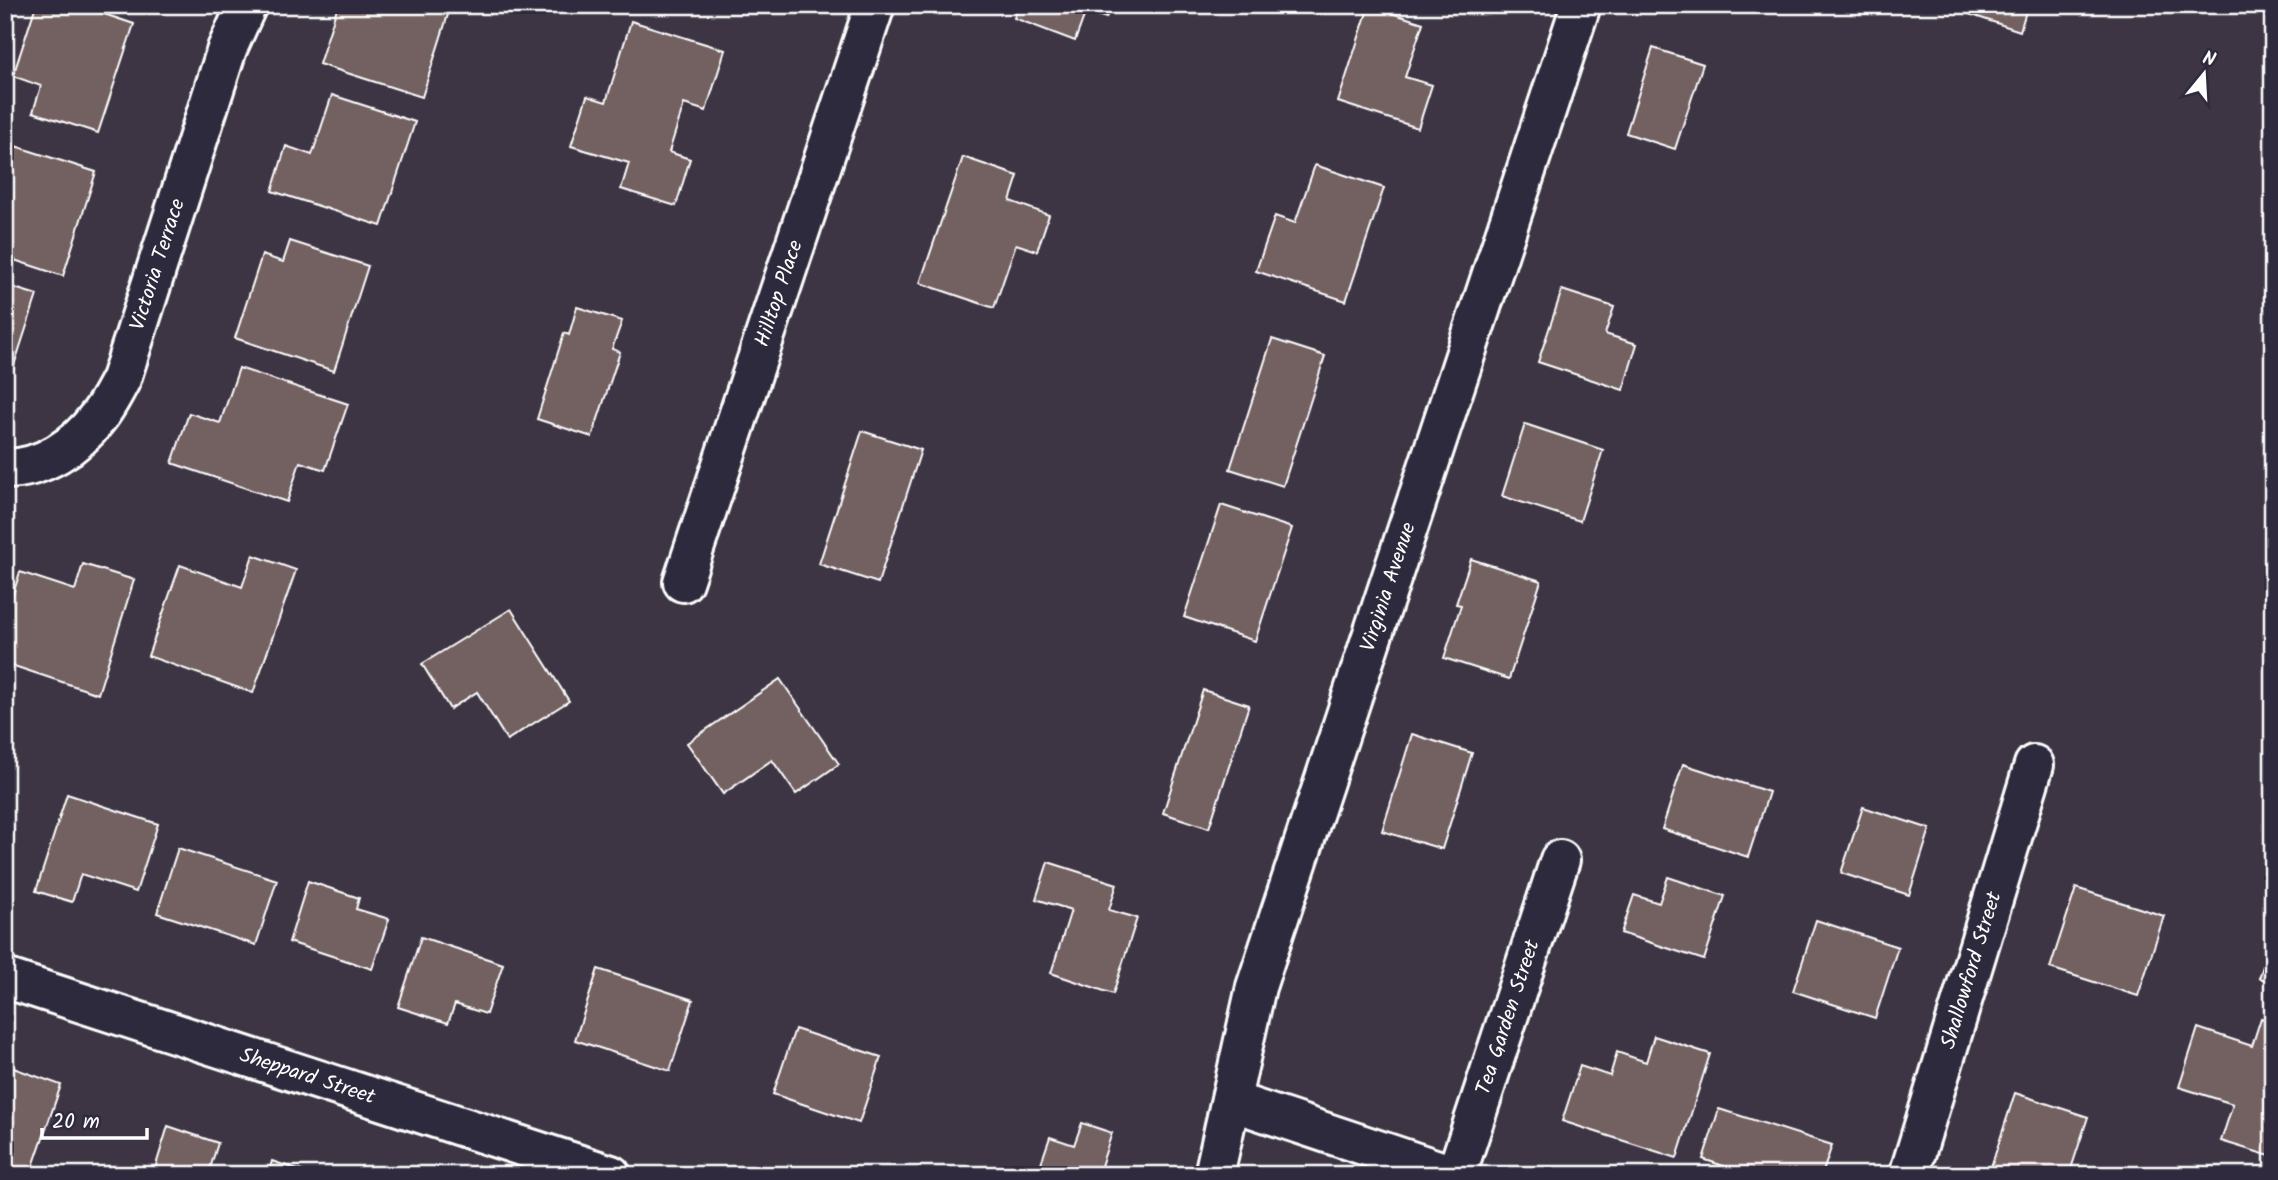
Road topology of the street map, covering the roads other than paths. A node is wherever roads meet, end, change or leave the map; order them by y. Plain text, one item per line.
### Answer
1 (247, 5) edge
2 (875, 5) edge
3 (1581, 5) edge
4 (5, 469) edge
5 (683, 582) dead end
6 (2034, 765) dead end
7 (1560, 860) dead end
8 (5, 978) edge
9 (1231, 1101) junction
10 (611, 1175) edge
11 (1214, 1175) edge
12 (1455, 1175) edge
13 (1909, 1175) edge

1 - 4 street, Victoria Terrace
2 - 5 street, Hilltop Place
3 - 9 street, Virginia Avenue
6 - 13 street, Shallowford Street
7 - 12 street, Tea Garden Street
8 - 10 street, Sheppard Street
9 - 11 street, Virginia Avenue
9 - 12 street

